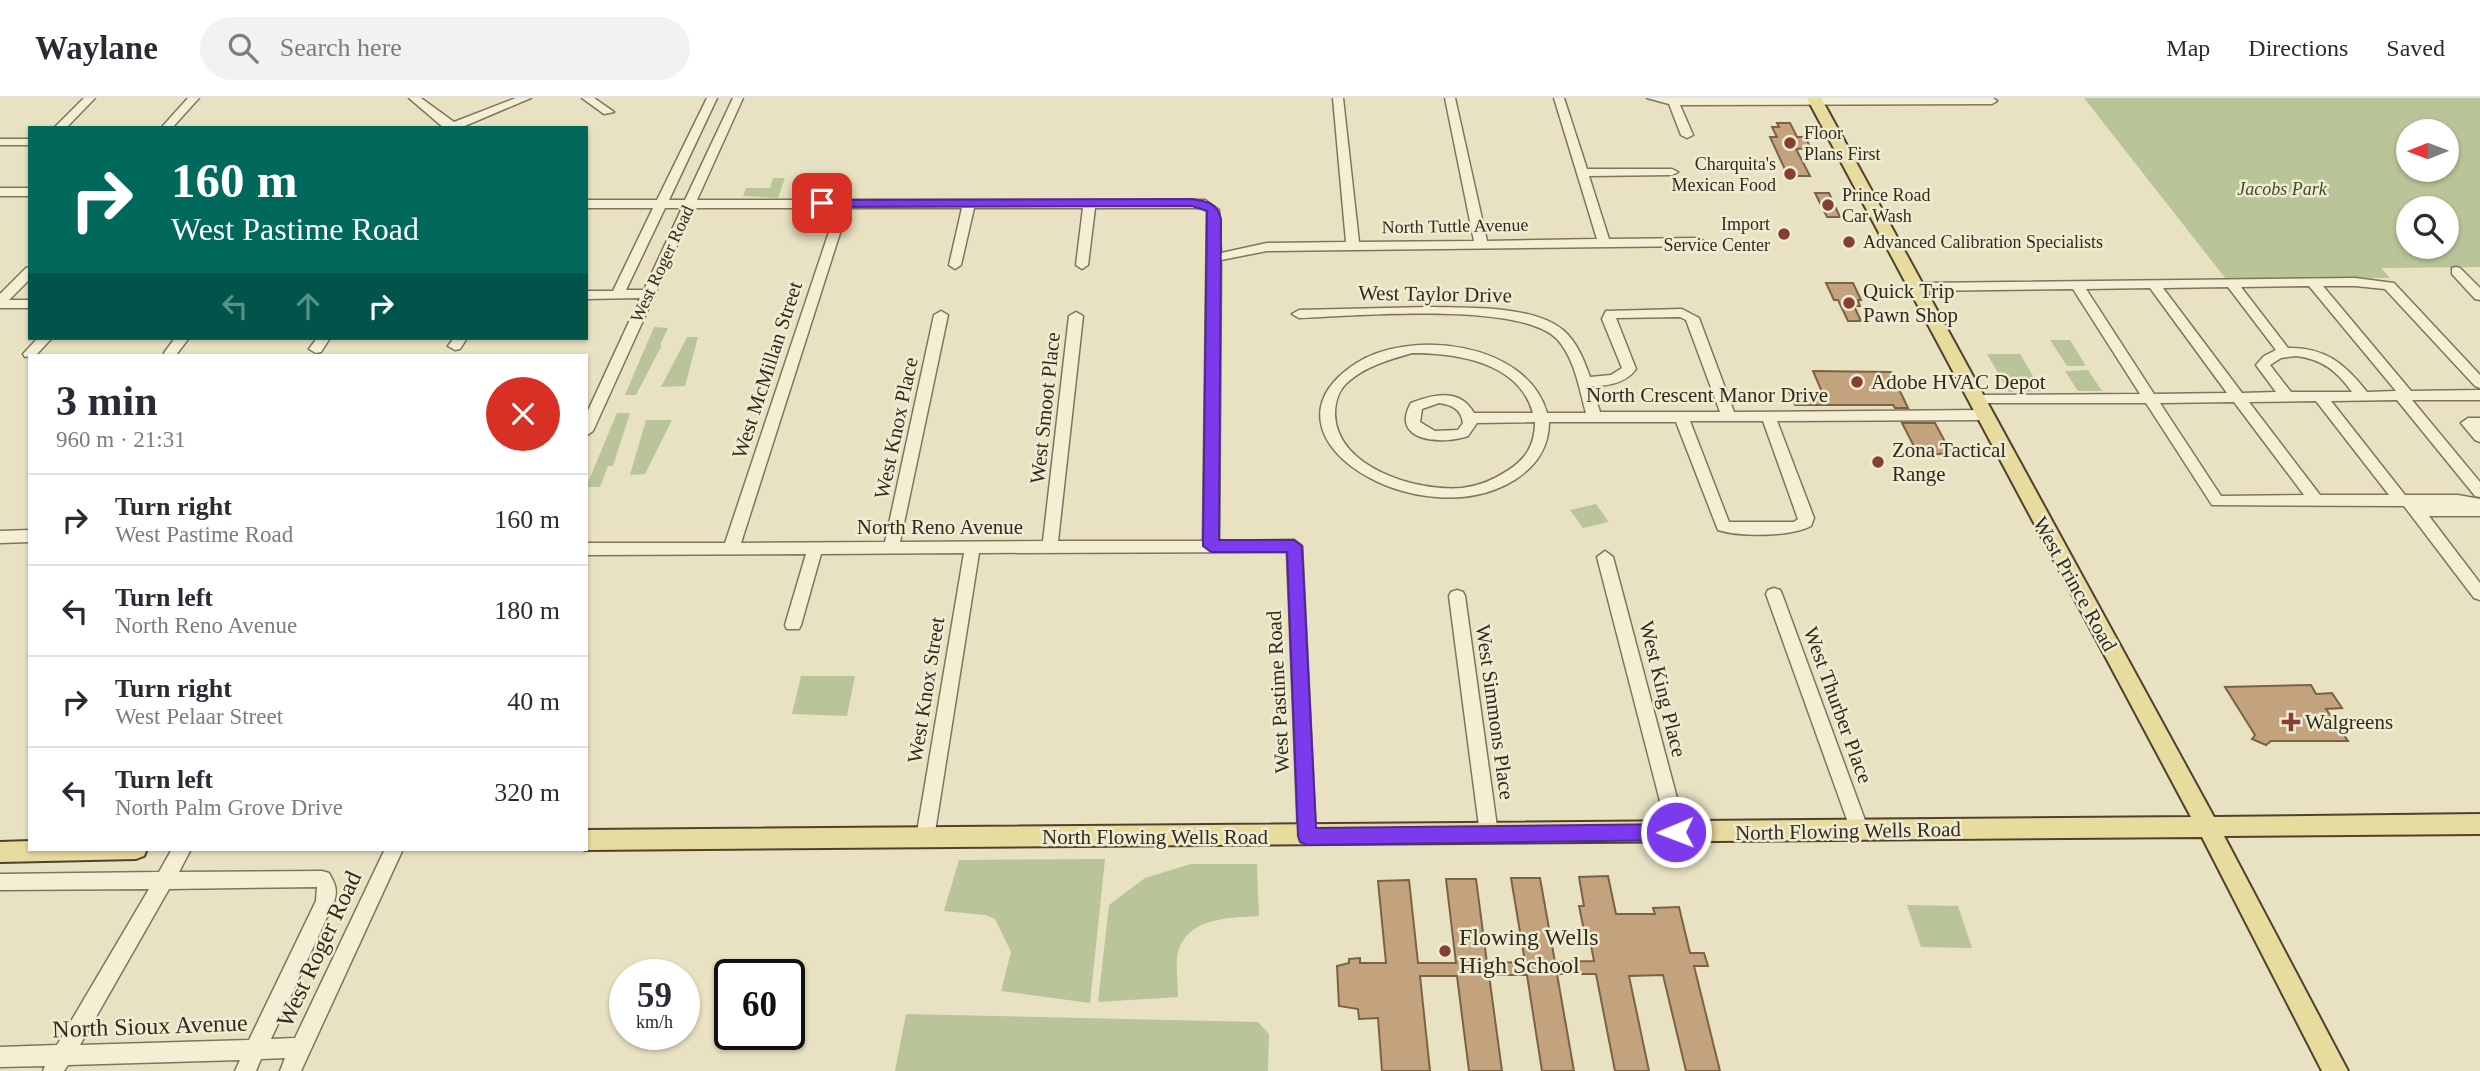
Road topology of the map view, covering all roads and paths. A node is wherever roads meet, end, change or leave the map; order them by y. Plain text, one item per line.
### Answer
1 (90, 98) edge
2 (194, 98) edge
3 (414, 98) edge
4 (526, 98) edge
5 (587, 98) edge
6 (712, 98) edge
7 (738, 98) edge
8 (1338, 98) edge
9 (1450, 98) edge
10 (1559, 98) edge
11 (1652, 98) edge
12 (1673, 100) edge
13 (1815, 101) edge
14 (1992, 101) dead end
15 (608, 112) dead end
16 (62, 126) edge
17 (168, 126) edge
18 (451, 126) edge
19 (455, 126) edge
20 (1687, 135) dead end
21 (0, 142) edge
22 (28, 142) edge
23 (1672, 172) dead end
24 (1582, 173) junction
25 (0, 192) edge
26 (28, 192) edge
27 (662, 203) junction
28 (690, 203) junction
29 (844, 203) junction
30 (969, 203) junction
31 (588, 204) edge
32 (1089, 204) junction
33 (1604, 242) junction
34 (1699, 242) dead end
35 (1481, 243) junction
36 (1353, 246) junction
37 (1214, 258) junction
38 (955, 265) dead end
39 (1082, 265) dead end
40 (2456, 271) dead end
41 (28, 273) edge
42 (2313, 282) junction
43 (2231, 283) junction
44 (2153, 284) junction
45 (2077, 285) junction
46 (1916, 287) junction
47 (618, 294) junction
48 (648, 294) junction
49 (588, 295) edge
50 (2480, 296) edge
51 (0, 303) edge
52 (28, 304) edge
53 (1299, 314) dead end
54 (941, 315) dead end
55 (1076, 316) dead end
56 (43, 340) edge
57 (181, 340) edge
58 (2284, 352) junction
59 (171, 353) dead end
60 (30, 354) edge
61 (1583, 382) junction
62 (2480, 383) edge
63 (2480, 395) edge
64 (2286, 396) junction
65 (2319, 396) junction
66 (2363, 396) junction
67 (2404, 396) junction
68 (2151, 397) junction
69 (2238, 397) junction
70 (1981, 407) junction
71 (1543, 416) junction
72 (1729, 416) junction
73 (1768, 416) junction
74 (1594, 417) junction
75 (1681, 417) junction
76 (1470, 418) dead end
77 (2480, 423) edge
78 (588, 426) edge
79 (2480, 437) edge
80 (2480, 492) edge
81 (2316, 501) junction
82 (2408, 504) junction
83 (2480, 506) edge
84 (28, 536) edge
85 (0, 537) edge
86 (1211, 546) junction
87 (1294, 546) joint
88 (1050, 547) junction
89 (588, 548) edge
90 (731, 549) junction
91 (815, 549) junction
92 (891, 549) junction
93 (972, 549) junction
94 (1605, 557) dead end
95 (1774, 594) dead end
96 (2480, 594) edge
97 (1457, 596) dead end
98 (793, 625) dead end
99 (2480, 824) edge
100 (2208, 827) junction
101 (1860, 831) junction
102 (1676, 832) junction
103 (1489, 834) junction
104 (1307, 836) junction
105 (925, 838) junction
106 (588, 840) edge
107 (45, 851) edge
108 (181, 851) edge
109 (393, 851) edge
110 (0, 852) edge
111 (163, 881) junction
112 (0, 882) edge
113 (301, 1048) junction
114 (256, 1049) junction
115 (0, 1057) edge
116 (57, 1063) edge
117 (245, 1071) edge
118 (290, 1071) edge
119 (2334, 1071) edge

1 - 16 street
2 - 17 street
3 - 18 street
4 - 19 street
5 - 15 street
6 - 27 street, West Roger Road
7 - 28 street, West Roger Road
8 - 36 street
9 - 35 street
10 - 24 street
11 - 12 street
12 - 13 street
12 - 20 street
13 - 14 street
13 - 46 main road, West Prince Road
21 - 22 street
23 - 24 street
24 - 33 street
25 - 26 street
27 - 28 street
27 - 31 street
27 - 47 street, West Roger Road
28 - 29 street
28 - 48 street, West Roger Road
29 - 30 street
29 - 90 street, West McMillan Street
30 - 32 street
30 - 38 street
32 - 37 street
32 - 39 street
33 - 34 street, North Tuttle Avenue
33 - 35 street, North Tuttle Avenue
35 - 36 street, North Tuttle Avenue
36 - 37 street, North Tuttle Avenue
37 - 86 street
40 - 50 street
41 - 51 street
42 - 43 street
42 - 62 street
42 - 67 street
43 - 44 street
43 - 58 street
44 - 45 street
44 - 69 street
45 - 46 street
45 - 68 street
46 - 70 main road, West Prince Road
47 - 48 street
47 - 49 street
48 - 78 street, West Roger Road
51 - 52 street
53 - 61 street, West Taylor Drive
54 - 92 street, West Knox Place
55 - 88 street, West Smoot Place
56 - 60 street
57 - 59 street
58 - 64 street
58 - 66 street
61 - 72 street
61 - 74 street, West Taylor Drive
63 - 67 street, North Crescent Manor Drive
64 - 65 street, North Crescent Manor Drive
64 - 69 street, North Crescent Manor Drive
65 - 66 street, North Crescent Manor Drive
65 - 82 street
66 - 67 street, North Crescent Manor Drive
67 - 80 street
68 - 69 street, North Crescent Manor Drive
68 - 70 street, North Crescent Manor Drive
68 - 81 street
69 - 81 street
70 - 73 street, North Crescent Manor Drive
70 - 100 main road, West Prince Road
71 - 71 street
71 - 74 street, North Crescent Manor Drive
71 - 76 street, North Crescent Manor Drive
72 - 73 street, North Crescent Manor Drive
72 - 75 street, North Crescent Manor Drive
73 - 75 street
74 - 75 street, North Crescent Manor Drive
77 - 79 street
81 - 82 street
82 - 83 street
82 - 96 street
84 - 85 street
86 - 87 street, North Reno Avenue
86 - 88 street, North Reno Avenue
87 - 104 street, West Pastime Road
88 - 93 street, North Reno Avenue
89 - 90 street, North Reno Avenue
90 - 91 street, North Reno Avenue
91 - 92 street, North Reno Avenue
91 - 98 street
92 - 93 street, North Reno Avenue
93 - 105 street, West Knox Street
94 - 102 street, West King Place
95 - 101 street, West Thurber Place
97 - 103 street, West Simmons Place
99 - 100 main road, North Flowing Wells Road
100 - 101 main road, North Flowing Wells Road
100 - 119 main road, West Prince Road
101 - 102 main road, North Flowing Wells Road
102 - 103 main road, North Flowing Wells Road
103 - 104 main road, North Flowing Wells Road
104 - 105 main road, North Flowing Wells Road
105 - 106 main road, North Flowing Wells Road
107 - 110 main road
108 - 111 street
109 - 113 street, West Roger Road
111 - 112 street
111 - 114 street, West Roger Road
111 - 116 street
113 - 114 street, North Sioux Avenue
113 - 118 street, West Roger Road
114 - 116 street, North Sioux Avenue
114 - 117 street, West Roger Road
115 - 116 street, North Sioux Avenue

